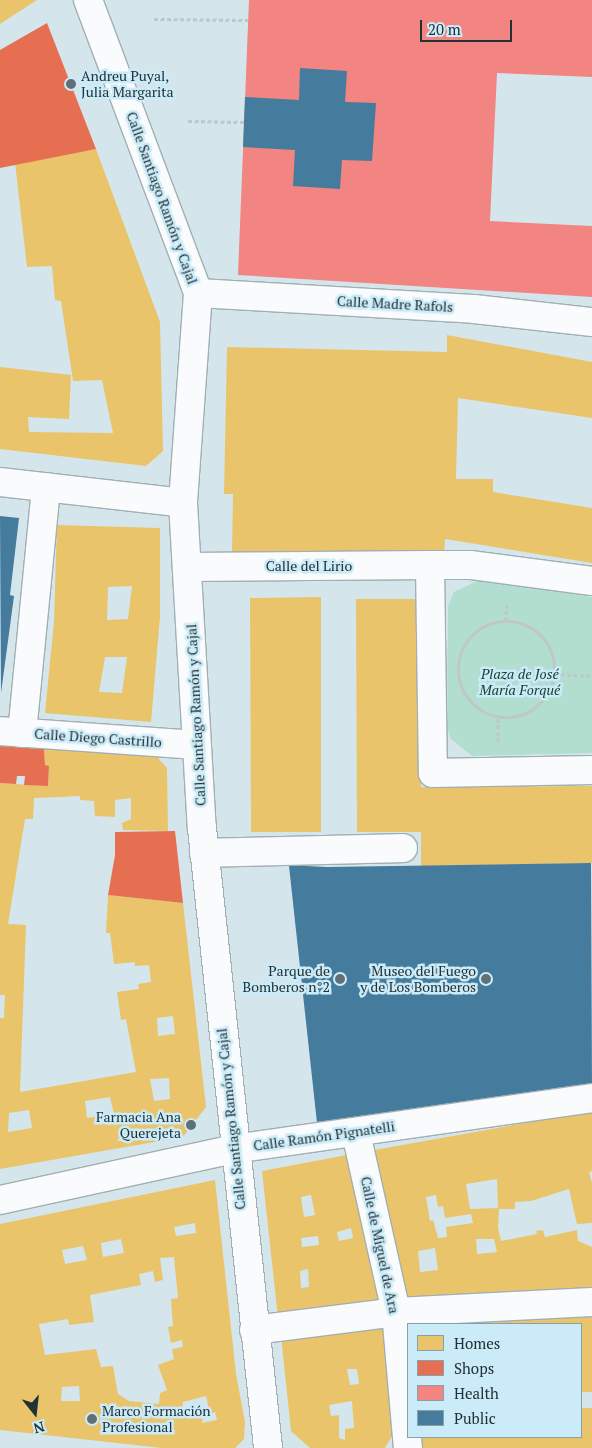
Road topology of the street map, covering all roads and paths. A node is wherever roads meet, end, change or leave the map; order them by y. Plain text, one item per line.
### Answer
1 (88, 0) edge
2 (154, 19) dead end
3 (248, 20) dead end
4 (188, 121) dead end
5 (244, 122) dead end
6 (198, 293) junction
7 (592, 322) edge
8 (0, 482) edge
9 (46, 487) junction
10 (184, 503) junction
11 (430, 565) junction
12 (188, 567) junction
13 (592, 581) edge
14 (554, 674) junction
15 (592, 676) edge
16 (11, 732) edge
17 (197, 745) junction
18 (592, 770) edge
19 (403, 848) dead end
20 (204, 853) junction
21 (592, 1098) edge
22 (356, 1133) junction
23 (234, 1149) junction
24 (0, 1200) edge
25 (592, 1302) edge
26 (396, 1312) junction
27 (254, 1330) junction
28 (407, 1437) edge
29 (268, 1448) edge

1 - 6 street, Calle Santiago Ramón y Cajal
2 - 3 path
4 - 5 path
6 - 7 street, Calle Madre Rafols
6 - 10 street, Calle Santiago Ramón y Cajal
8 - 9 street
9 - 10 street
9 - 16 street
10 - 12 street, Calle Santiago Ramón y Cajal
11 - 12 street, Calle del Lirio
11 - 13 street
11 - 18 street
12 - 17 street, Calle Santiago Ramón y Cajal
14 - 14 path
14 - 15 path
16 - 17 street, Calle Diego Castrillo
17 - 20 street, Calle Santiago Ramón y Cajal
19 - 20 street
20 - 23 street, Calle Santiago Ramón y Cajal
21 - 22 street, Calle Ramón Pignatelli
22 - 23 street, Calle Ramón Pignatelli
22 - 26 street, Calle de Miguel de Ara
23 - 24 street, Calle Ramón Pignatelli
23 - 27 street, Calle Santiago Ramón y Cajal
25 - 26 street
26 - 27 street
26 - 28 street, Calle de Miguel de Ara
27 - 29 street, Calle Santiago Ramón y Cajal

